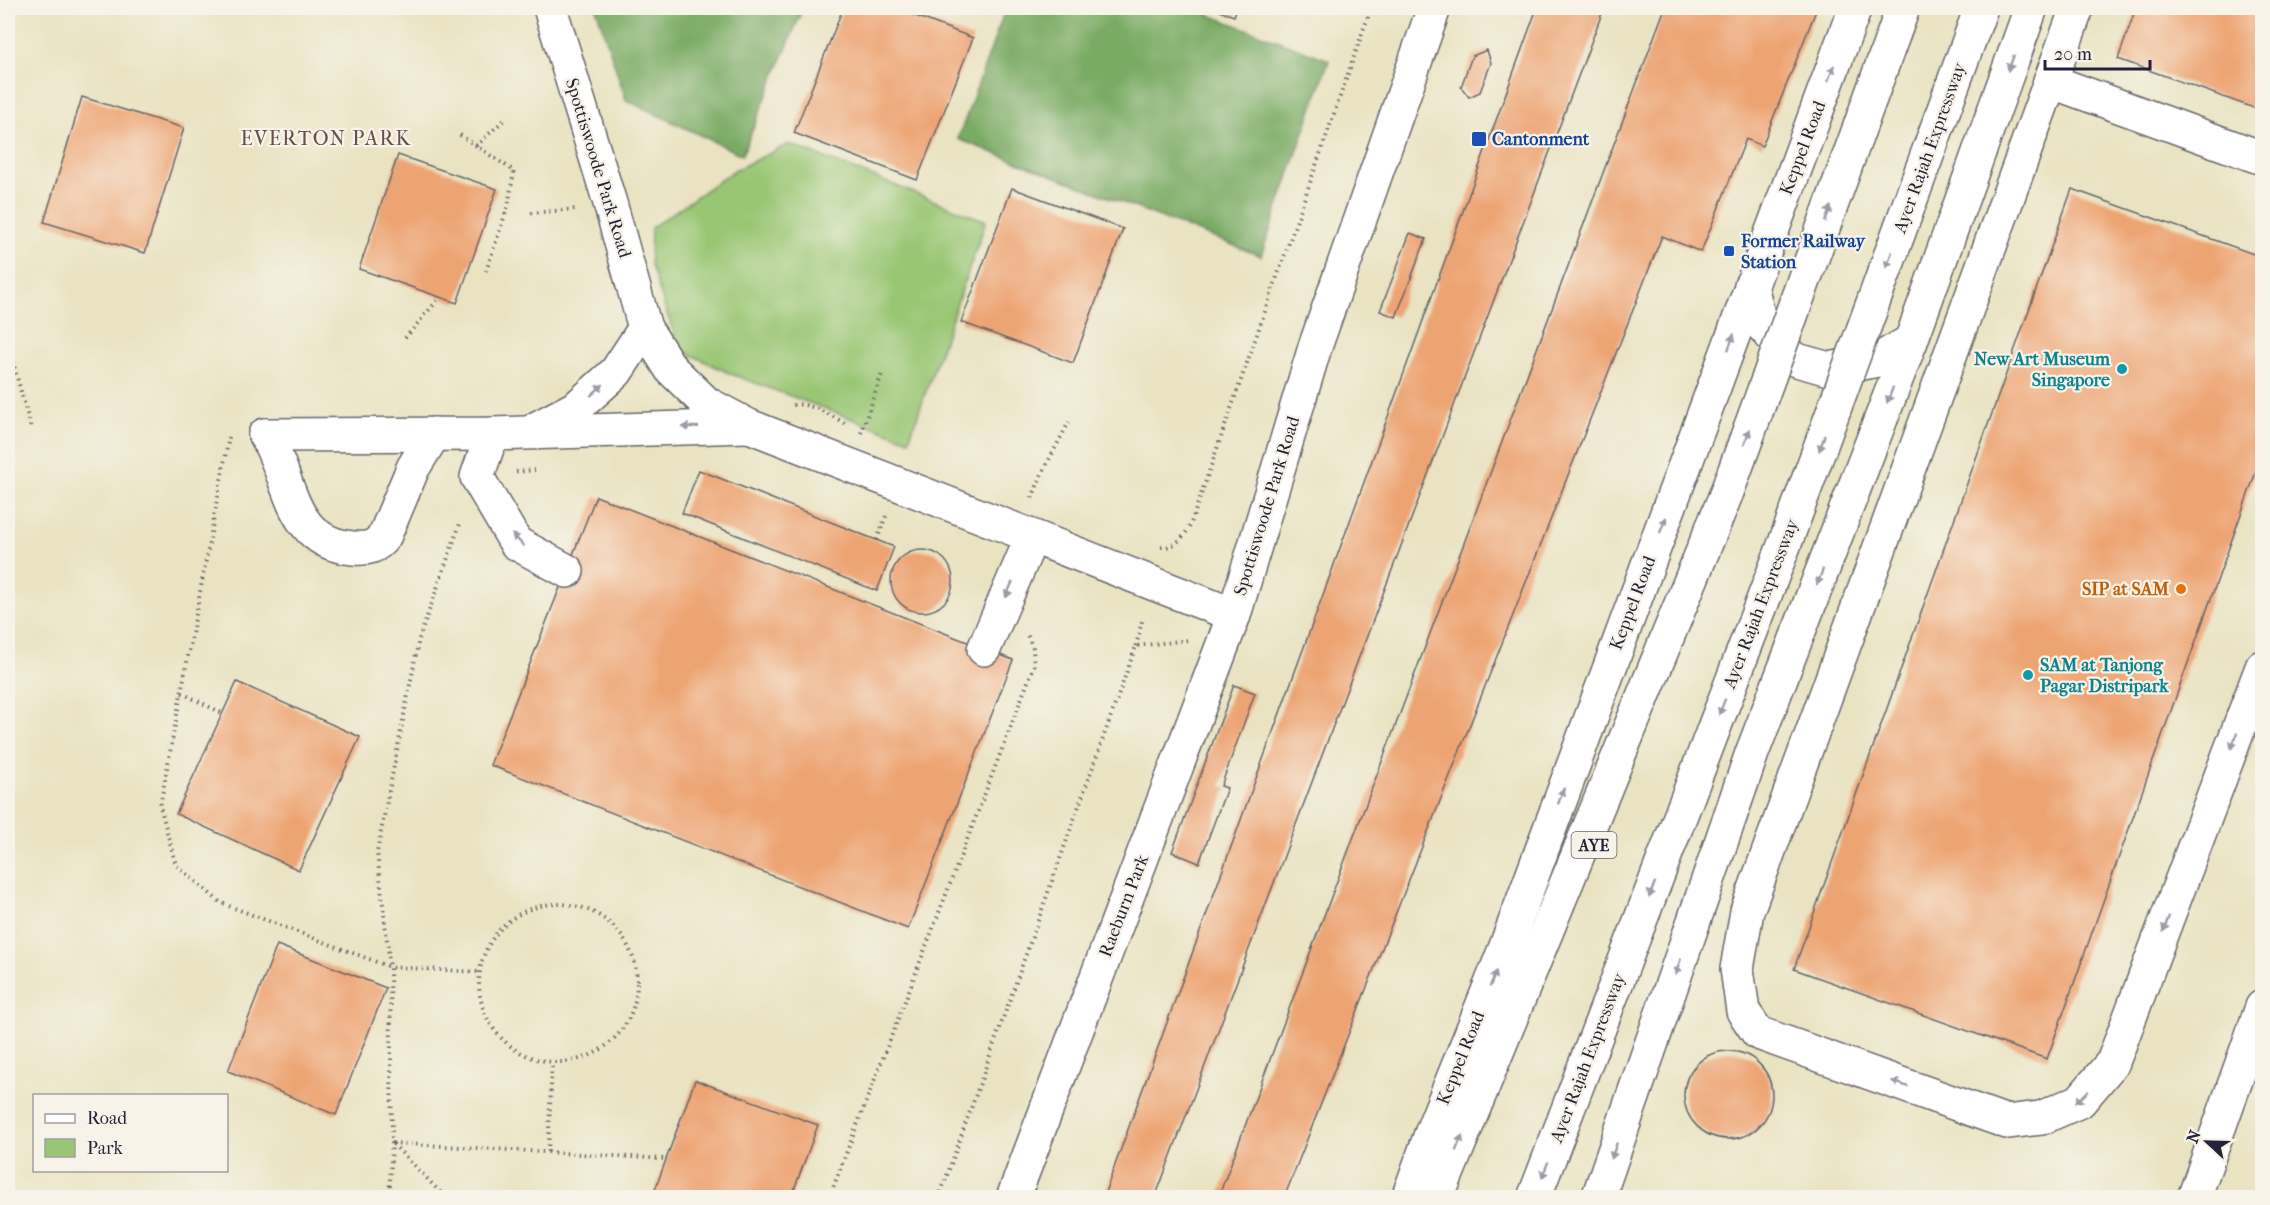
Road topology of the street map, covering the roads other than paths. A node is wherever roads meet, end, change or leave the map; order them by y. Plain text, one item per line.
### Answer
1 (550, 8) edge
2 (1434, 8) edge
3 (1855, 8) edge
4 (1903, 8) edge
5 (1981, 8) edge
6 (2031, 8) edge
7 (2077, 8) edge
8 (2050, 81) junction
9 (2262, 158) edge
10 (1751, 285) junction
11 (645, 328) junction
12 (1911, 341) junction
13 (754, 428) junction
14 (530, 432) junction
15 (434, 434) junction
16 (492, 434) junction
17 (1726, 492) junction
18 (1032, 537) junction
19 (567, 571) dead end
20 (1230, 626) junction
21 (984, 649) dead end
22 (2262, 667) edge
23 (1752, 753) junction
24 (2262, 1007) edge
25 (1013, 1197) edge
26 (1408, 1197) edge
27 (1437, 1197) edge
28 (1462, 1197) edge
29 (1534, 1197) edge
30 (1598, 1197) edge
31 (1622, 1197) edge
32 (2194, 1197) edge

1 - 11 main road, Spottiswoode Park Road
2 - 20 main road, Spottiswoode Park Road
10 -> 3 main road, Keppel Road
17 -> 4 main road, AYE, bridge
5 -> 29 main road, Ayer Rajah Expressway, bridge
6 -> 12 main road
7 - 8 main road
8 - 9 main road
22 -> 8 main road
10 - 12 main road
26 -> 10 main road, Keppel Road
11 - 13 main road, Spottiswoode Park Road
14 -> 11 main road, Spottiswoode Park Road
12 -> 23 main road
13 -> 14 main road, Spottiswoode Park Road
13 - 18 main road, Spottiswoode Park Road
14 - 16 main road, Spottiswoode Park Road
15 - 15 main road, Spottiswoode Park Road
15 - 16 main road, Spottiswoode Park Road
19 -> 16 main road
27 -> 17 main road
17 - 28 main road, AYE
18 - 20 main road, Spottiswoode Park Road
18 -> 21 main road
20 - 25 main road, Raeburn Park
23 -> 30 main road
23 - 31 main road
24 - 32 main road

